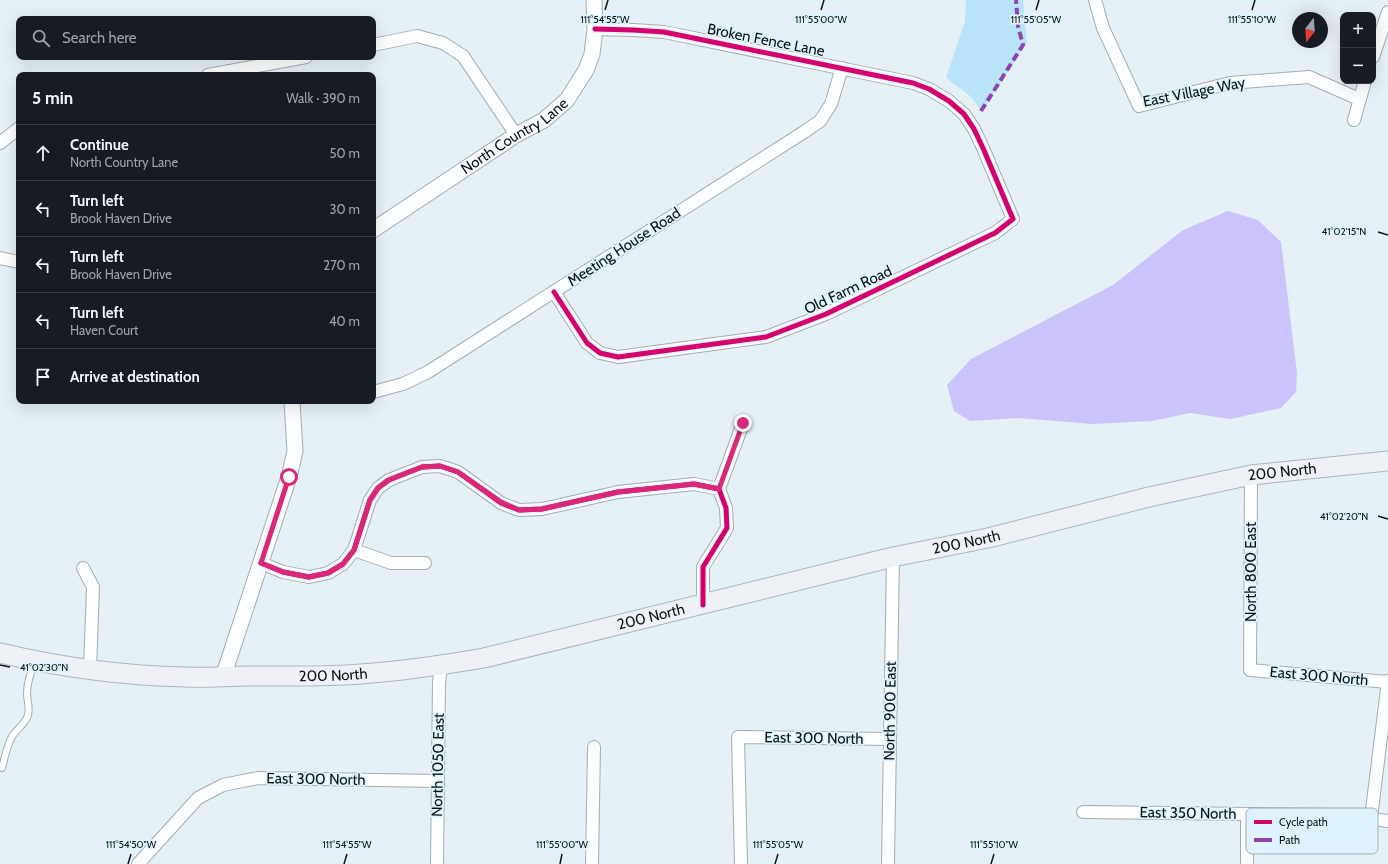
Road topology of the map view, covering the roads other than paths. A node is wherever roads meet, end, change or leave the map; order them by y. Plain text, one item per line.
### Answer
1 (594, 0) edge
2 (1095, 0) edge
3 (1388, 12) edge
4 (596, 29) junction
5 (376, 44) edge
6 (1376, 48) edge
7 (290, 60) edge
8 (842, 68) junction
9 (224, 72) edge
10 (1364, 84) edge
11 (929, 89) joint
12 (1359, 99) junction
13 (1354, 120) dead end
14 (16, 130) edge
15 (516, 135) junction
16 (0, 143) edge
17 (376, 228) edge
18 (0, 258) edge
19 (16, 261) edge
20 (554, 292) junction
21 (376, 391) edge
22 (292, 404) edge
23 (743, 423) dead end
24 (1388, 461) edge
25 (1251, 475) junction
26 (719, 489) junction
27 (354, 550) junction
28 (893, 558) junction
29 (261, 563) junction
30 (425, 563) dead end
31 (83, 568) dead end
32 (703, 605) junction
33 (0, 653) edge
34 (35, 661) junction
35 (441, 666) junction
36 (90, 669) junction
37 (1250, 670) joint
38 (223, 677) junction
39 (1388, 682) edge
40 (890, 739) junction
41 (594, 747) dead end
42 (2, 768) dead end
43 (438, 781) junction
44 (1372, 808) edge
45 (1083, 812) dead end
46 (1246, 814) edge
47 (1378, 819) edge
48 (1388, 821) edge
49 (138, 864) edge
50 (437, 864) edge
51 (592, 864) edge
52 (741, 864) edge
53 (888, 864) edge

1 - 4 street, North Country Lane
2 - 12 street, East Village Way
3 - 6 street
4 - 8 street, Broken Fence Lane
4 - 15 street, North Country Lane
5 - 15 street
7 - 9 street
8 - 11 street, Broken Fence Lane
8 - 20 street, Meeting House Road
10 - 12 street
11 - 20 street, Old Farm Road
12 - 13 street
14 - 16 street
15 - 17 street, North Country Lane
18 - 19 street
20 - 21 street, Meeting House Road
22 - 29 street
23 - 26 street
24 - 25 main road, 200 North
25 - 28 main road, 200 North
25 - 37 street, North 800 East
26 - 27 street
26 - 32 street
27 - 29 street
27 - 30 street
28 - 32 main road, 200 North
28 - 40 street, North 900 East
29 - 38 street
31 - 36 street
32 - 35 main road, 200 North
33 - 34 main road, 200 North
34 - 36 main road, 200 North
34 - 42 lane
35 - 38 main road, 200 North
35 - 43 street, North 1050 East
36 - 38 main road, 200 North
37 - 39 street, East 300 North
39 - 44 street
40 - 52 street, East 300 North
40 - 53 street, North 900 East
41 - 51 street
43 - 49 street, East 300 North
43 - 50 street, North 1050 East
45 - 46 street, East 350 North
47 - 48 street, East 350 North

